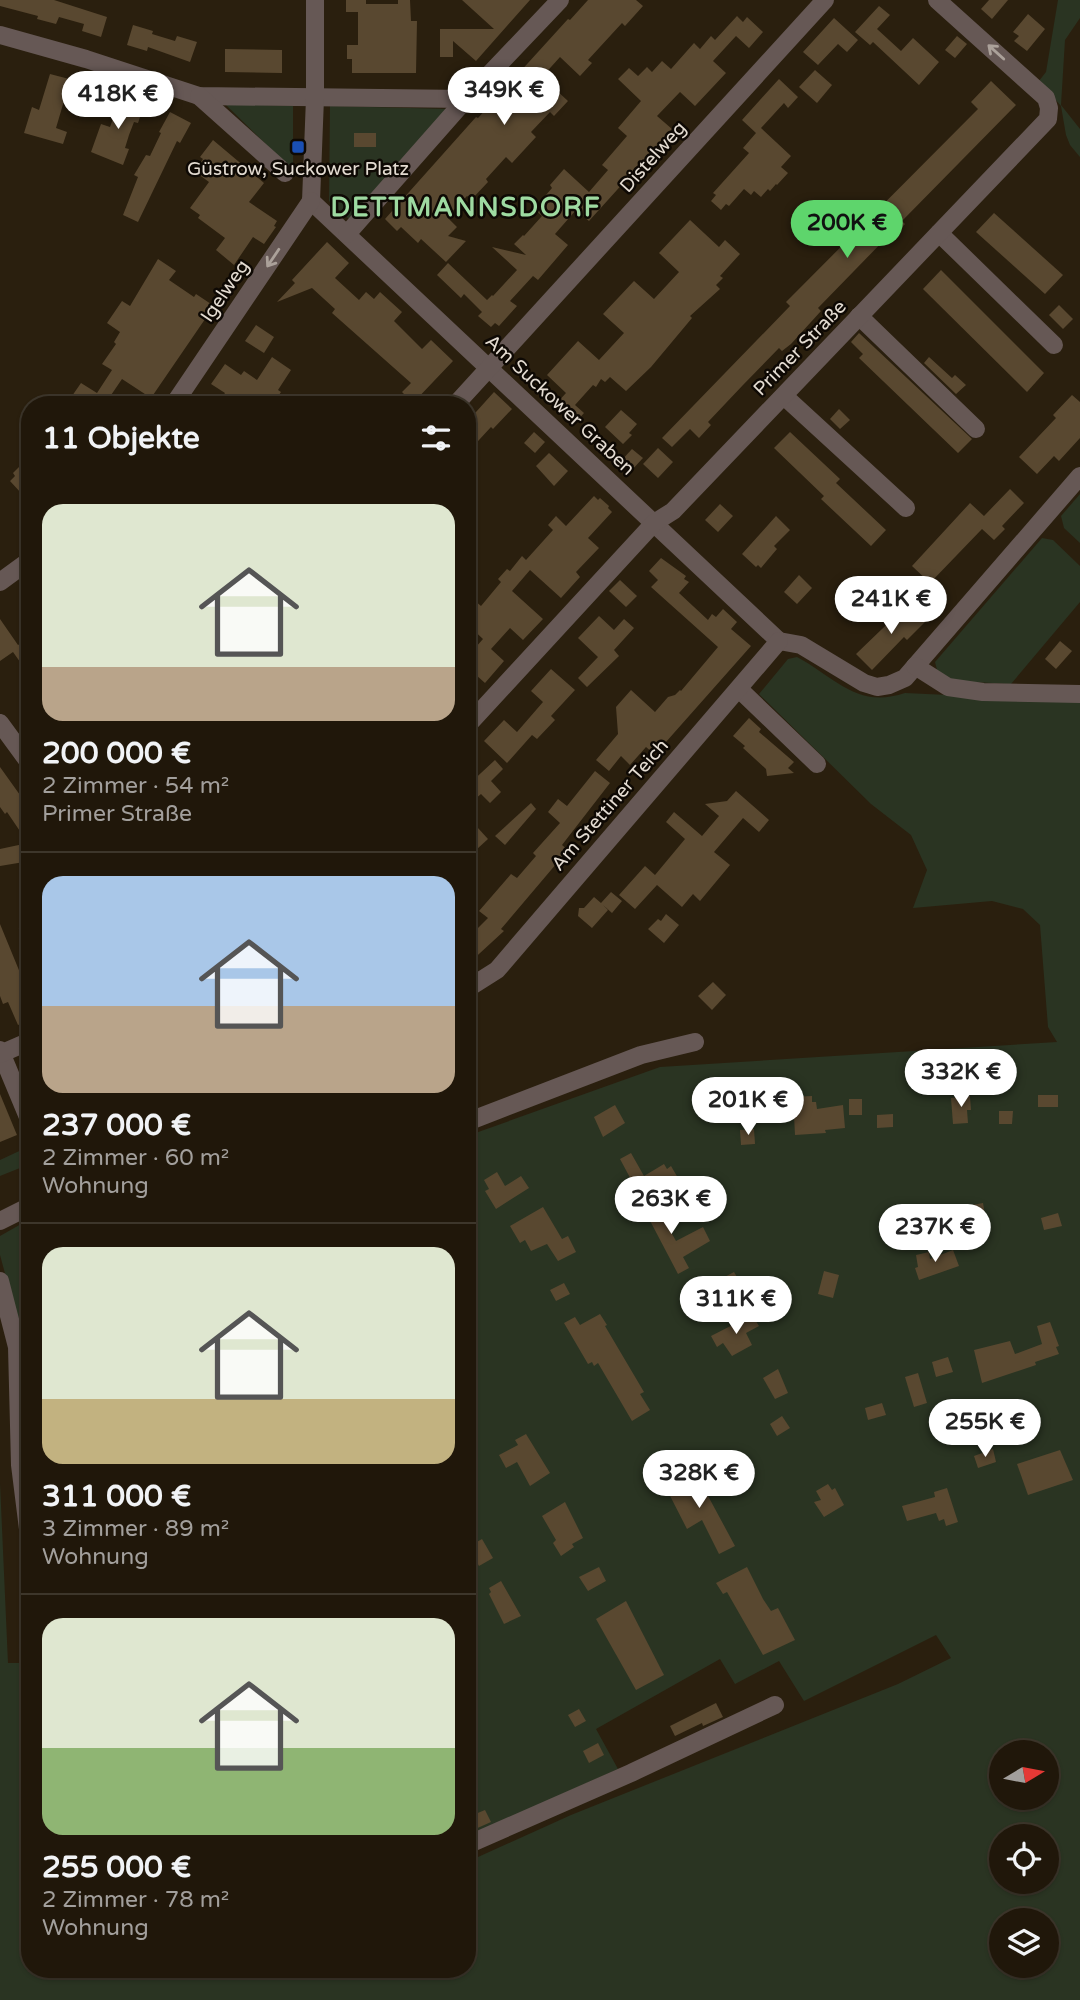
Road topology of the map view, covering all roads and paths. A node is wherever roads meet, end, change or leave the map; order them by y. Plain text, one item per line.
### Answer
1 (315, 0) edge
2 (560, 0) edge
3 (825, 0) edge
4 (937, 0) edge
5 (0, 35) edge
6 (199, 96) junction
7 (315, 98) junction
8 (466, 99) junction
9 (285, 173) dead end
10 (311, 201) junction
11 (939, 233) junction
12 (347, 234) junction
13 (859, 316) junction
14 (1054, 345) dead end
15 (490, 368) junction
16 (179, 396) edge
17 (464, 396) edge
18 (783, 396) junction
19 (976, 429) dead end
20 (1080, 476) edge
21 (906, 508) dead end
22 (654, 523) junction
23 (21, 567) edge
24 (0, 582) edge
25 (779, 641) junction
26 (915, 666) junction
27 (738, 689) junction
28 (1080, 694) edge
29 (476, 716) edge
30 (0, 723) edge
31 (21, 752) edge
32 (817, 764) dead end
33 (476, 983) edge
34 (695, 1042) dead end
35 (21, 1044) edge
36 (0, 1052) edge
37 (21, 1101) edge
38 (476, 1119) edge
39 (21, 1210) edge
40 (0, 1221) edge
41 (0, 1281) edge
42 (21, 1473) edge
43 (775, 1704) dead end
44 (476, 1841) edge

1 - 7 street
2 - 8 street
3 - 15 street, Distelweg
11 -> 4 street, Primer Straße
5 - 6 street
6 - 7 street
6 - 9 street
7 - 8 street
7 - 10 street
8 - 12 street
10 - 12 street, Am Suckower Graben
10 -> 16 street, Igelweg
11 - 13 street, Primer Straße
11 - 14 street
12 - 15 street, Am Suckower Graben
13 - 18 street, Primer Straße
13 - 19 street
15 - 17 street, Distelweg
15 - 22 street, Am Suckower Graben
18 - 21 street
18 - 22 street, Primer Straße
20 - 26 street
22 - 25 street, Am Suckower Graben
22 - 29 street, Primer Straße
23 - 24 street
25 - 26 street
25 - 27 street, Am Stettiner Teich
26 - 28 street
27 - 32 street
27 - 33 street, Am Stettiner Teich
30 - 31 street
34 - 38 street
35 - 36 street
36 - 37 street
39 - 40 street
41 - 42 street
43 - 44 street

